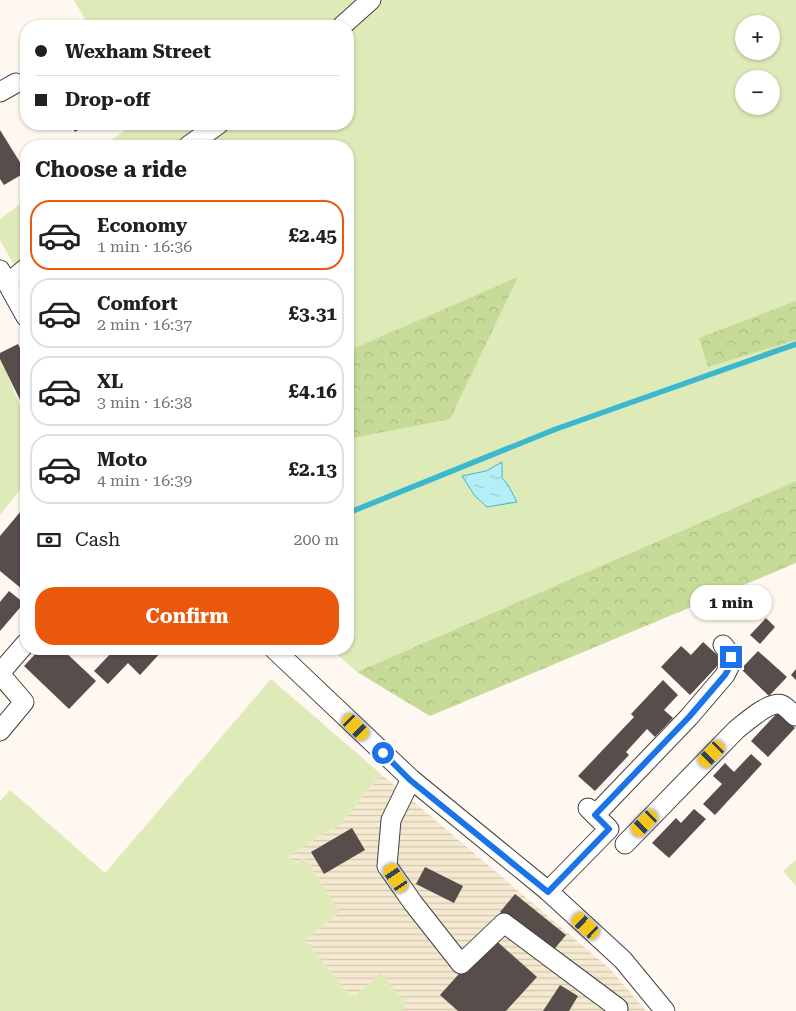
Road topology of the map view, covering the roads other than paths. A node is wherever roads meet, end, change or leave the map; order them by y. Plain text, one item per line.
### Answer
1 (371, 0) edge
2 (349, 20) edge
3 (211, 130) edge
4 (196, 140) edge
5 (20, 270) edge
6 (4, 276) edge
7 (20, 306) edge
8 (722, 645) dead end
9 (20, 650) edge
10 (280, 655) edge
11 (0, 673) edge
12 (795, 716) edge
13 (0, 731) edge
14 (410, 780) junction
15 (609, 829) junction
16 (548, 892) junction
17 (618, 1008) dead end
18 (666, 1011) edge

1 - 2 street
3 - 4 street
5 - 6 street
6 - 7 street
8 - 15 street
9 - 11 street
10 - 14 street
11 - 13 street
12 - 15 street
14 - 16 street
14 - 17 street
15 - 16 street
16 - 18 street

